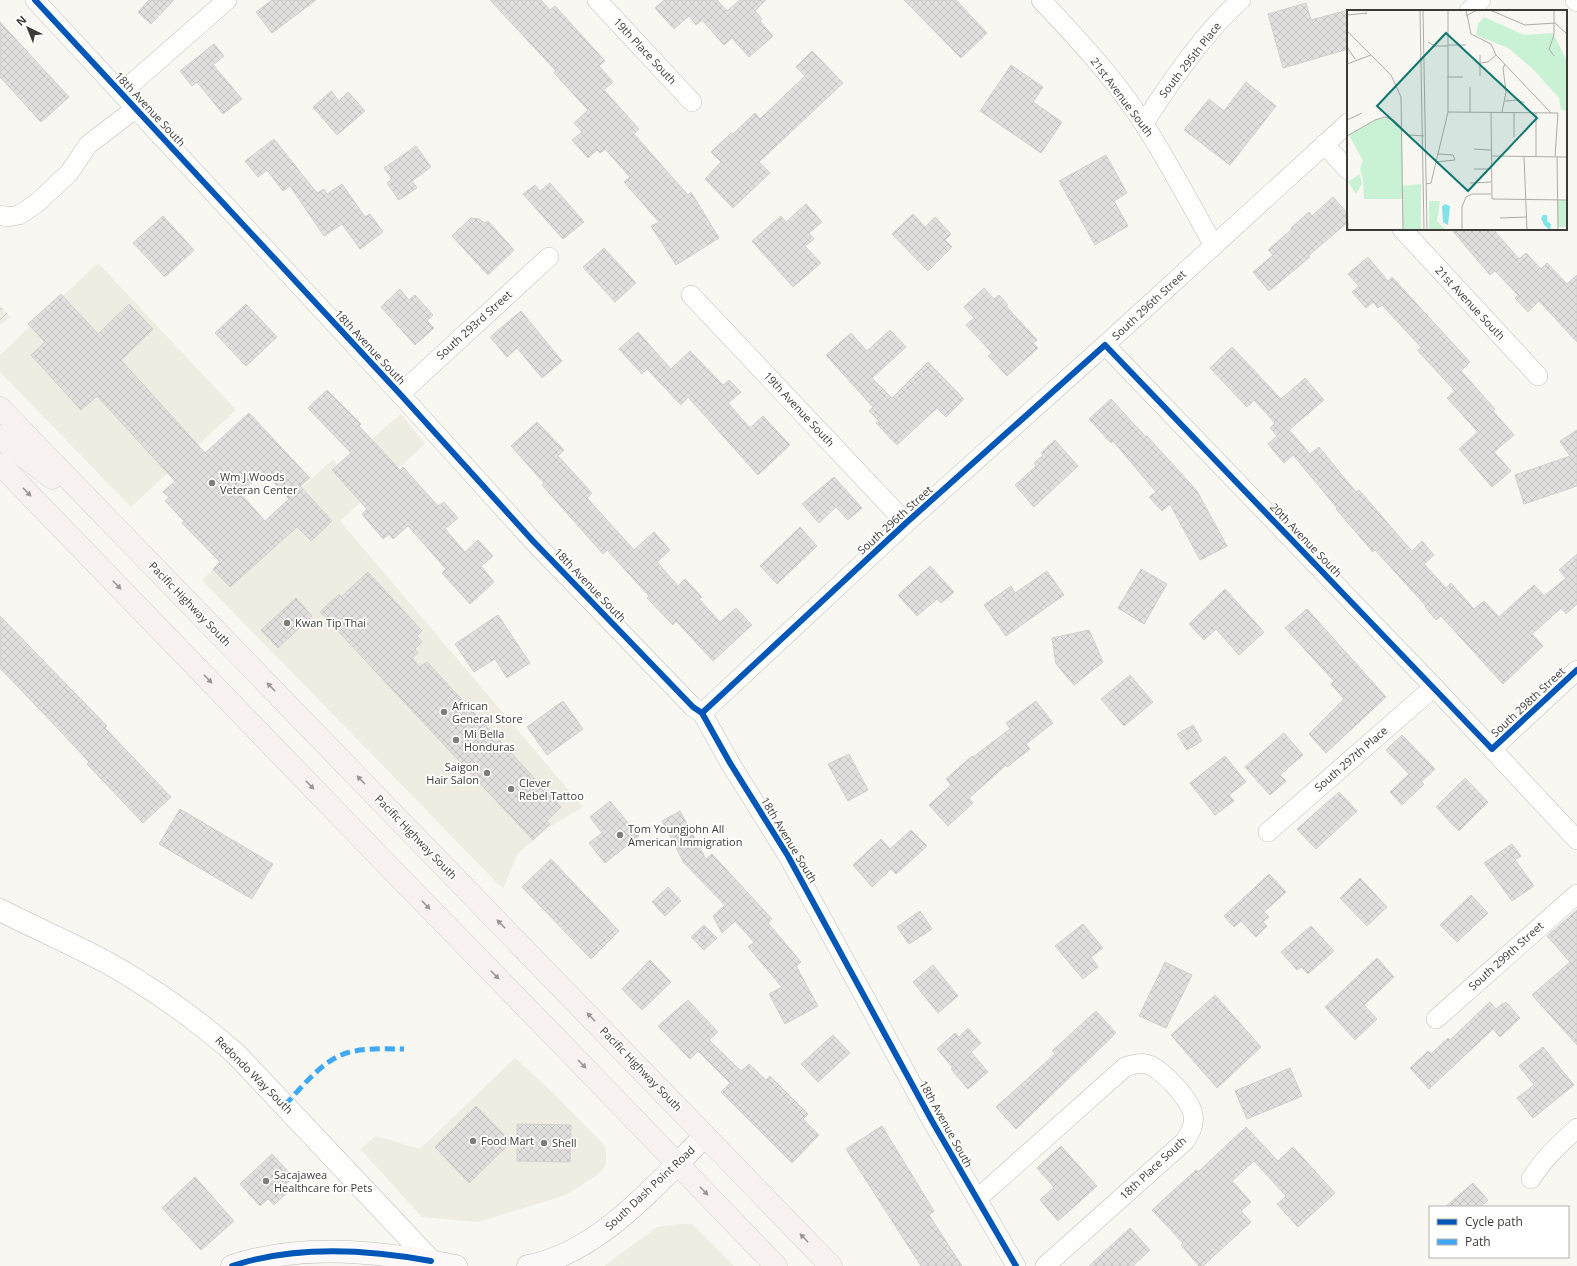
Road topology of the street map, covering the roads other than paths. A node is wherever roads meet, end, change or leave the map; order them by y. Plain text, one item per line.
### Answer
1 (35, 0) edge
2 (227, 0) edge
3 (597, 0) edge
4 (1041, 0) edge
5 (1241, 0) edge
6 (1481, 0) edge
7 (1470, 10) edge
8 (121, 92) junction
9 (692, 102) dead end
10 (136, 108) junction
11 (1144, 123) junction
12 (1347, 123) edge
13 (1324, 144) junction
14 (1347, 169) edge
15 (0, 215) edge
16 (1403, 230) edge
17 (1214, 246) junction
18 (549, 257) dead end
19 (691, 296) dead end
20 (1105, 345) junction
21 (1538, 376) dead end
22 (400, 394) junction
23 (0, 408) edge
24 (0, 436) edge
25 (0, 464) edge
26 (108, 519) junction
27 (906, 523) junction
28 (1577, 670) edge
29 (1434, 687) junction
30 (702, 713) junction
31 (1492, 749) junction
32 (1268, 832) dead end
33 (1577, 840) edge
34 (1577, 894) edge
35 (0, 910) edge
36 (1436, 1019) dead end
37 (1577, 1128) edge
38 (705, 1136) junction
39 (677, 1164) junction
40 (1531, 1179) dead end
41 (977, 1199) junction
42 (433, 1264) edge
43 (232, 1266) edge
44 (456, 1266) edge
45 (528, 1266) edge
46 (776, 1266) edge
47 (831, 1266) edge
48 (1016, 1266) edge
49 (1045, 1266) edge

1 - 8 street, 18th Avenue South
2 - 8 street
3 - 9 street, 19th Place South
4 - 11 street, 21st Avenue South
5 - 11 street, South 295th Place
6 - 7 street
8 - 10 street, 18th Avenue South
10 - 15 street
10 - 22 street, 18th Avenue South
11 - 17 street, 21st Avenue South
12 - 13 street, South 296th Street
13 - 14 street
13 - 17 street, South 296th Street
16 - 21 street, 21st Avenue South
17 - 20 street, South 296th Street
18 - 22 street, South 293rd Street
19 - 27 street, 19th Avenue South
20 - 27 street, South 296th Street
20 - 29 street, 20th Avenue South
22 - 30 street, 18th Avenue South
23 - 26 main road, Pacific Highway South
24 - 26 main road
25 -> 39 main road
38 -> 26 main road, Pacific Highway South
27 - 30 street, South 296th Street
28 - 31 street, South 298th Street
29 - 31 street, 20th Avenue South
29 - 32 street, South 297th Place
30 - 41 street, 18th Avenue South
31 - 33 street, 20th Avenue South
34 - 36 street, South 299th Street
35 - 42 street, Redondo Way South
37 - 40 street
38 - 39 main road, South Dash Point Road
47 -> 38 main road, Pacific Highway South
39 - 45 main road, South Dash Point Road
39 -> 46 main road
41 - 48 street, 18th Avenue South
41 - 49 street, 18th Place South
42 - 43 main road
42 - 44 main road

